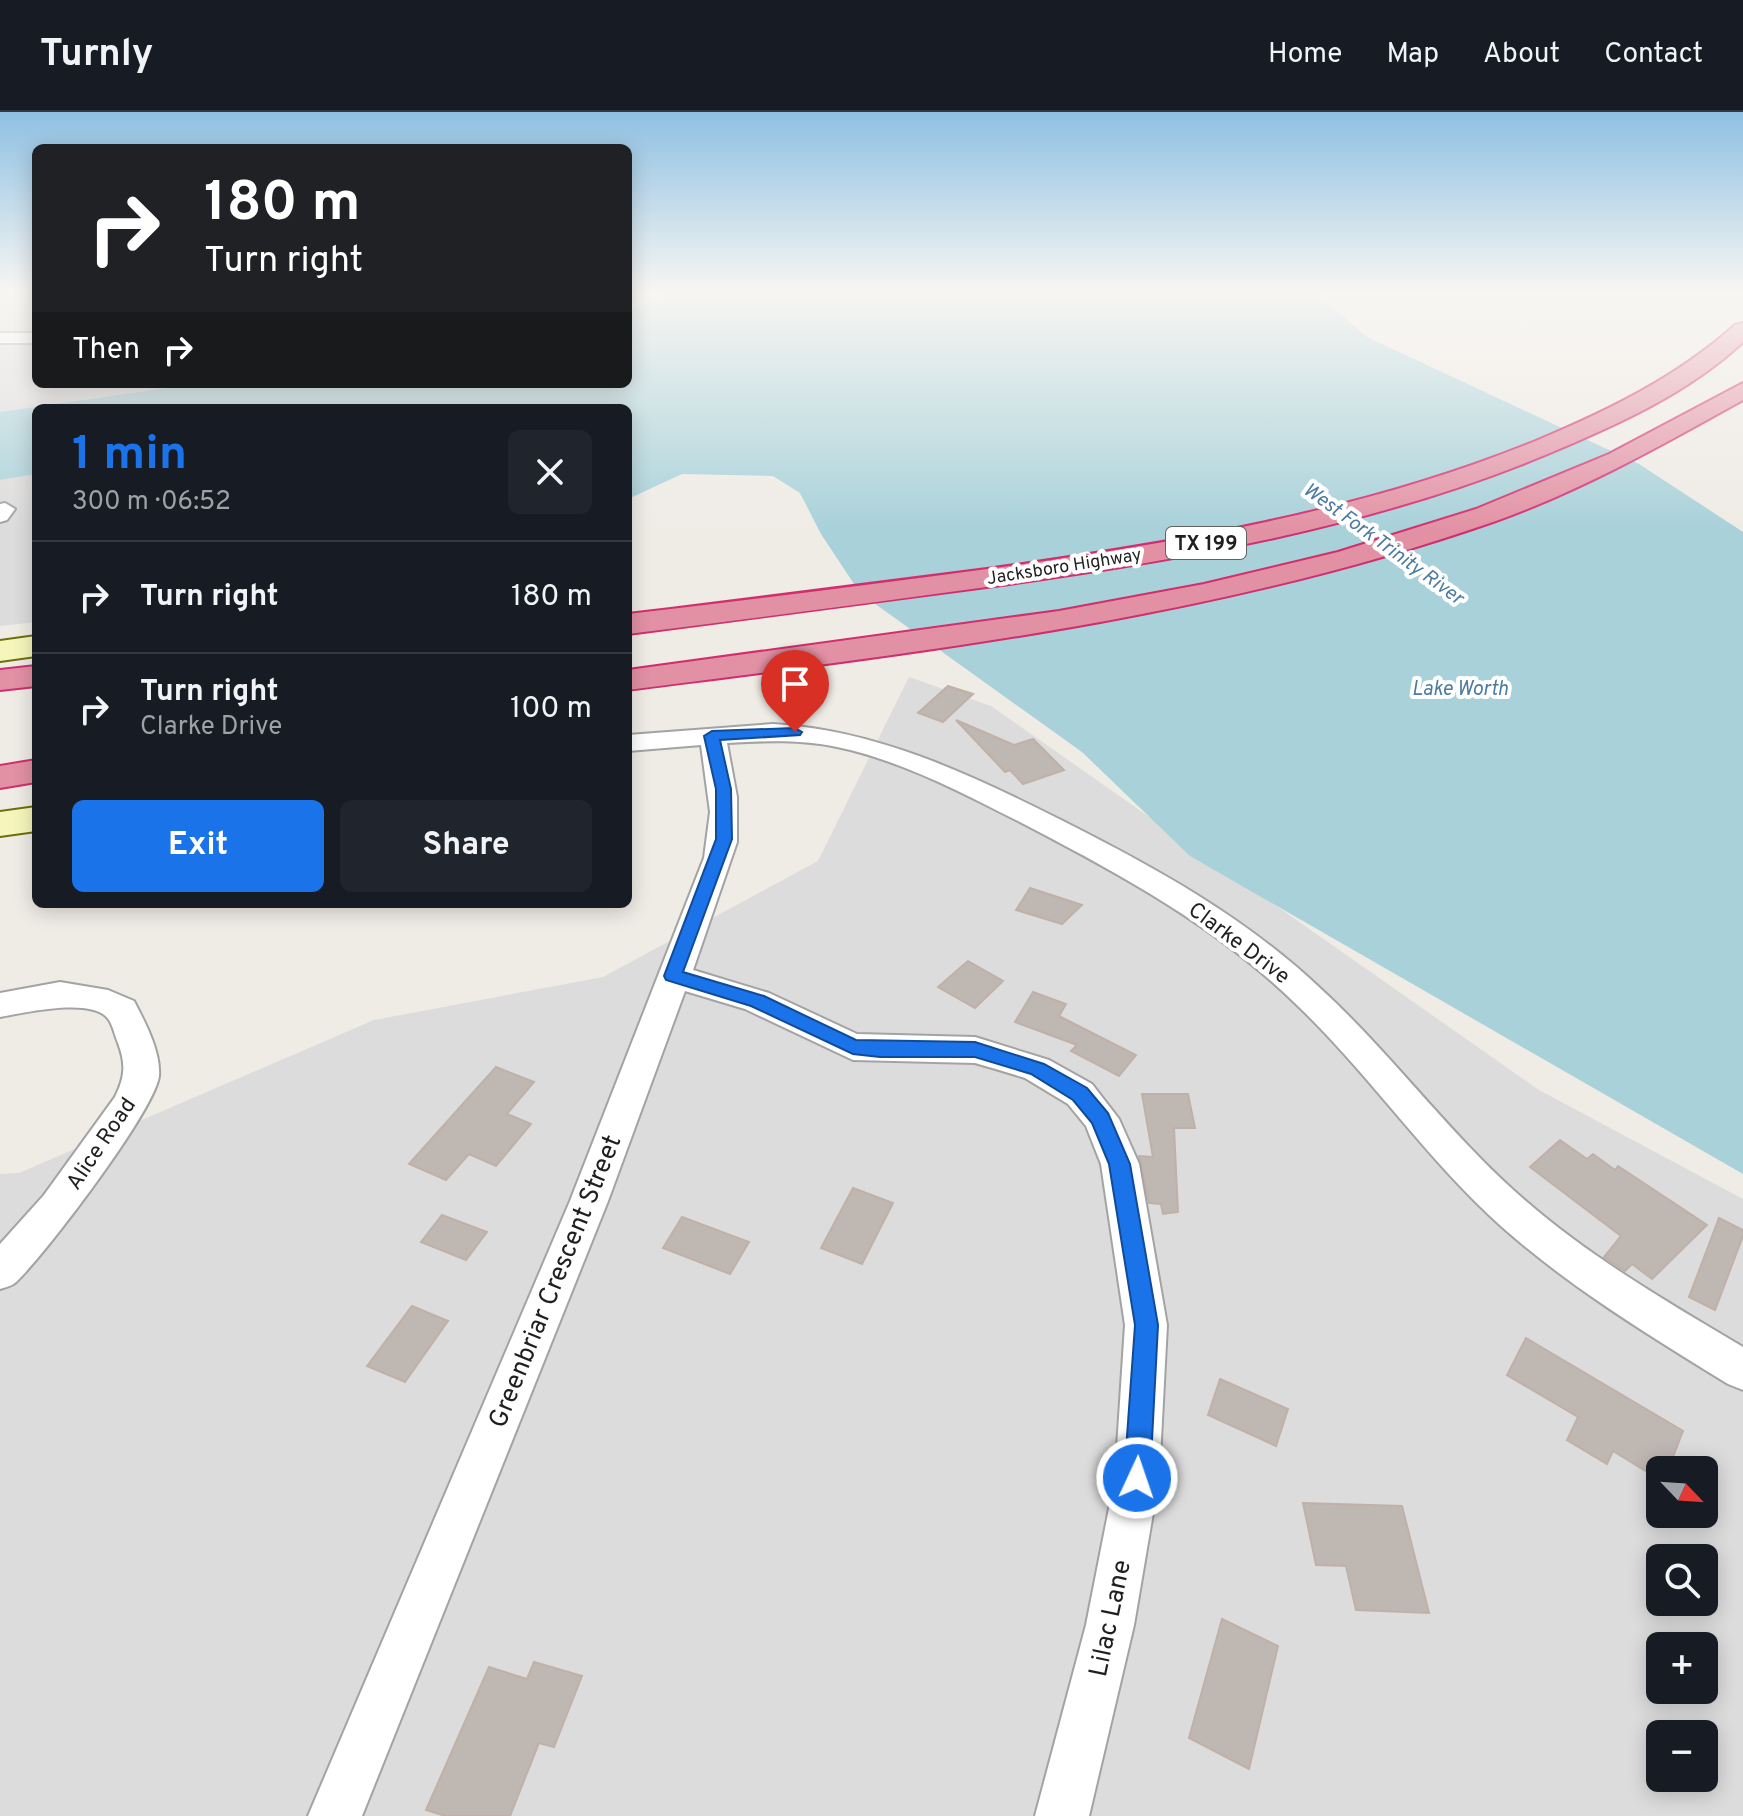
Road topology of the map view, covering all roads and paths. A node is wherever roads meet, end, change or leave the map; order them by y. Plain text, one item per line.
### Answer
1 (1687, 373) edge
2 (1743, 390) edge
3 (632, 623) edge
4 (32, 647) edge
5 (0, 651) edge
6 (32, 676) edge
7 (632, 679) edge
8 (0, 680) edge
9 (712, 736) junction
10 (632, 743) edge
11 (32, 772) edge
12 (0, 777) edge
13 (32, 820) edge
14 (0, 824) edge
15 (673, 976) junction
16 (0, 1005) edge
17 (0, 1272) edge
18 (1743, 1370) edge
19 (335, 1816) edge
20 (1062, 1816) edge

1 - 3 highway, Jacksboro Highway / TX 199
2 - 7 highway, TX 199
4 - 5 main road
6 - 8 highway
9 - 10 street, Clarke Drive
9 - 15 street, Greenbriar Crescent Street
9 - 18 street, Clarke Drive
11 - 12 highway
13 - 14 main road
15 - 19 street, Greenbriar Crescent Street
15 - 20 street, Lilac Lane
16 - 17 street, Alice Road

